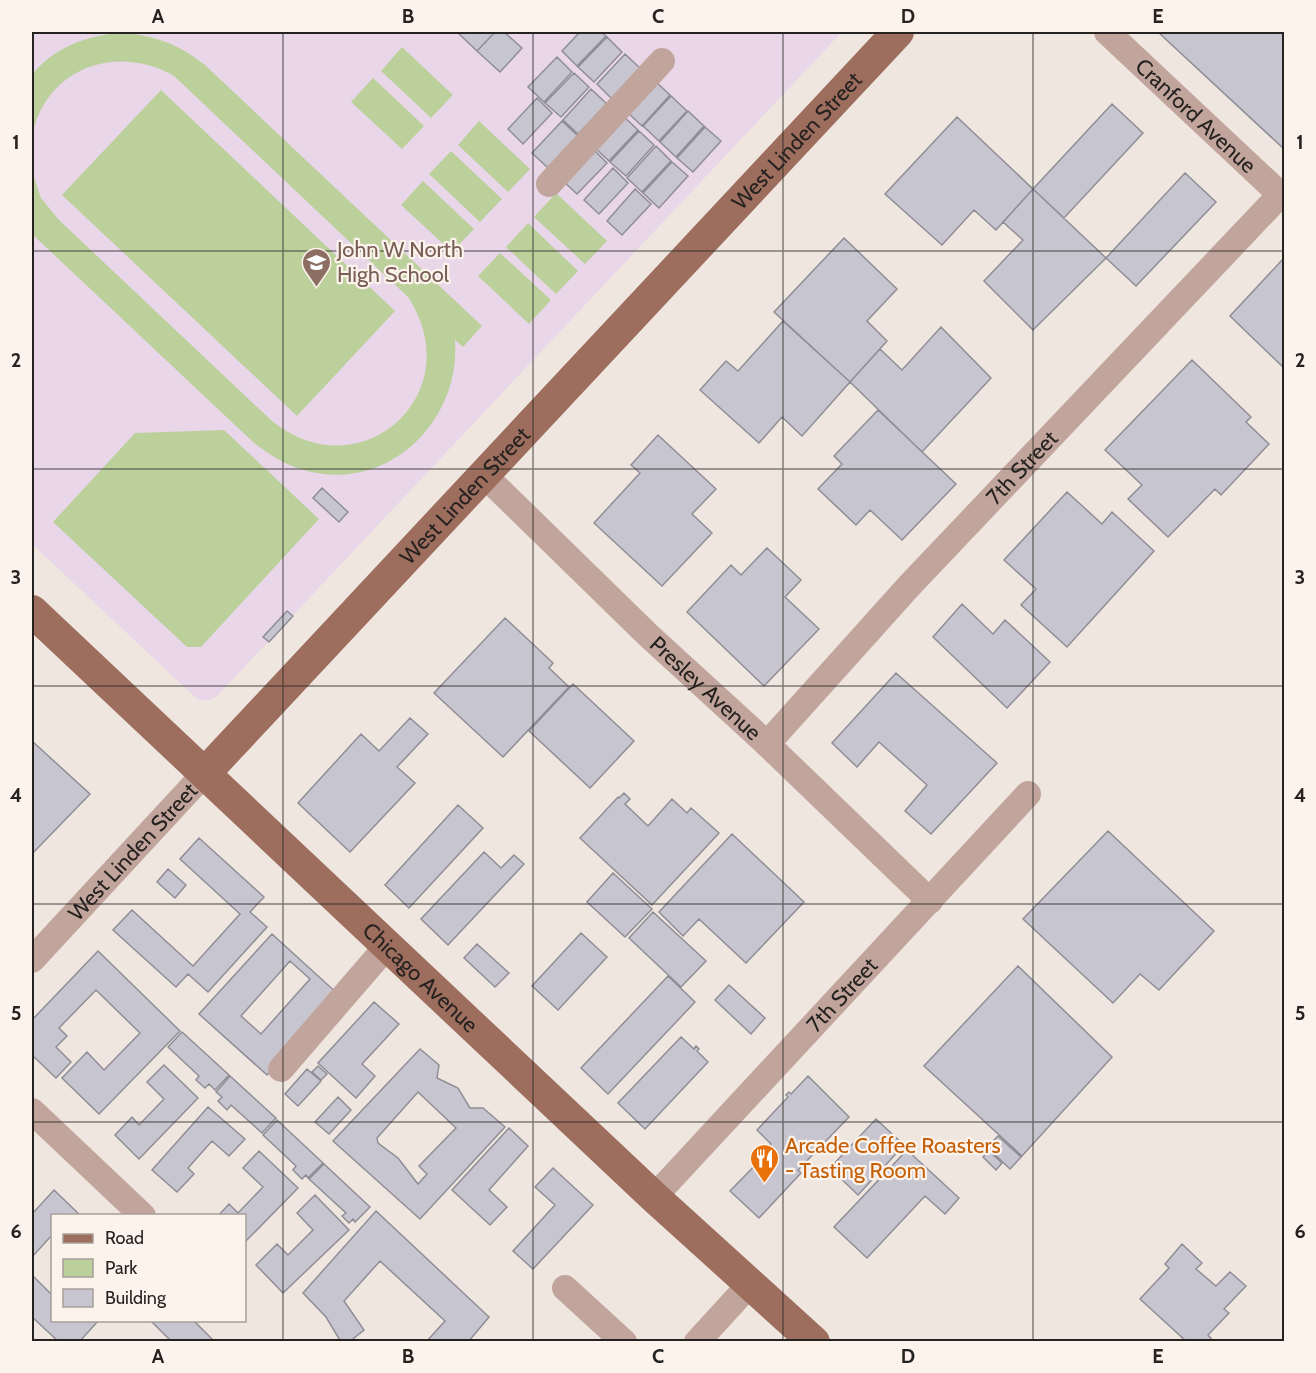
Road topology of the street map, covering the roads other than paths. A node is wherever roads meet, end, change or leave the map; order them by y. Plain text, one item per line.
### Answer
1 (898, 32) edge
2 (1107, 32) edge
3 (662, 61) dead end
4 (549, 184) dead end
5 (1283, 196) edge
6 (483, 474) junction
7 (32, 610) edge
8 (767, 744) junction
9 (206, 773) junction
10 (1028, 794) dead end
11 (930, 901) junction
12 (388, 945) junction
13 (32, 960) edge
14 (281, 1069) dead end
15 (32, 1111) edge
16 (654, 1197) junction
17 (142, 1214) edge
18 (750, 1284) junction
19 (565, 1288) dead end
20 (624, 1341) edge
21 (697, 1341) edge
22 (814, 1341) edge

1 - 6 main road, West Linden Street
2 - 5 street, Cranford Avenue
3 - 4 street
5 - 8 street, 7th Street
6 - 8 street, Presley Avenue
6 - 9 main road, West Linden Street
7 - 9 main road, Chicago Avenue
8 - 11 street, Presley Avenue
9 - 12 main road, Chicago Avenue
9 - 13 street, West Linden Street
10 - 11 street, 7th Street
11 - 16 street, 7th Street
12 - 14 street
12 - 16 main road, Chicago Avenue
15 - 17 street
16 - 18 main road, Chicago Avenue
18 - 21 street
18 - 22 main road, Chicago Avenue
19 - 20 street

